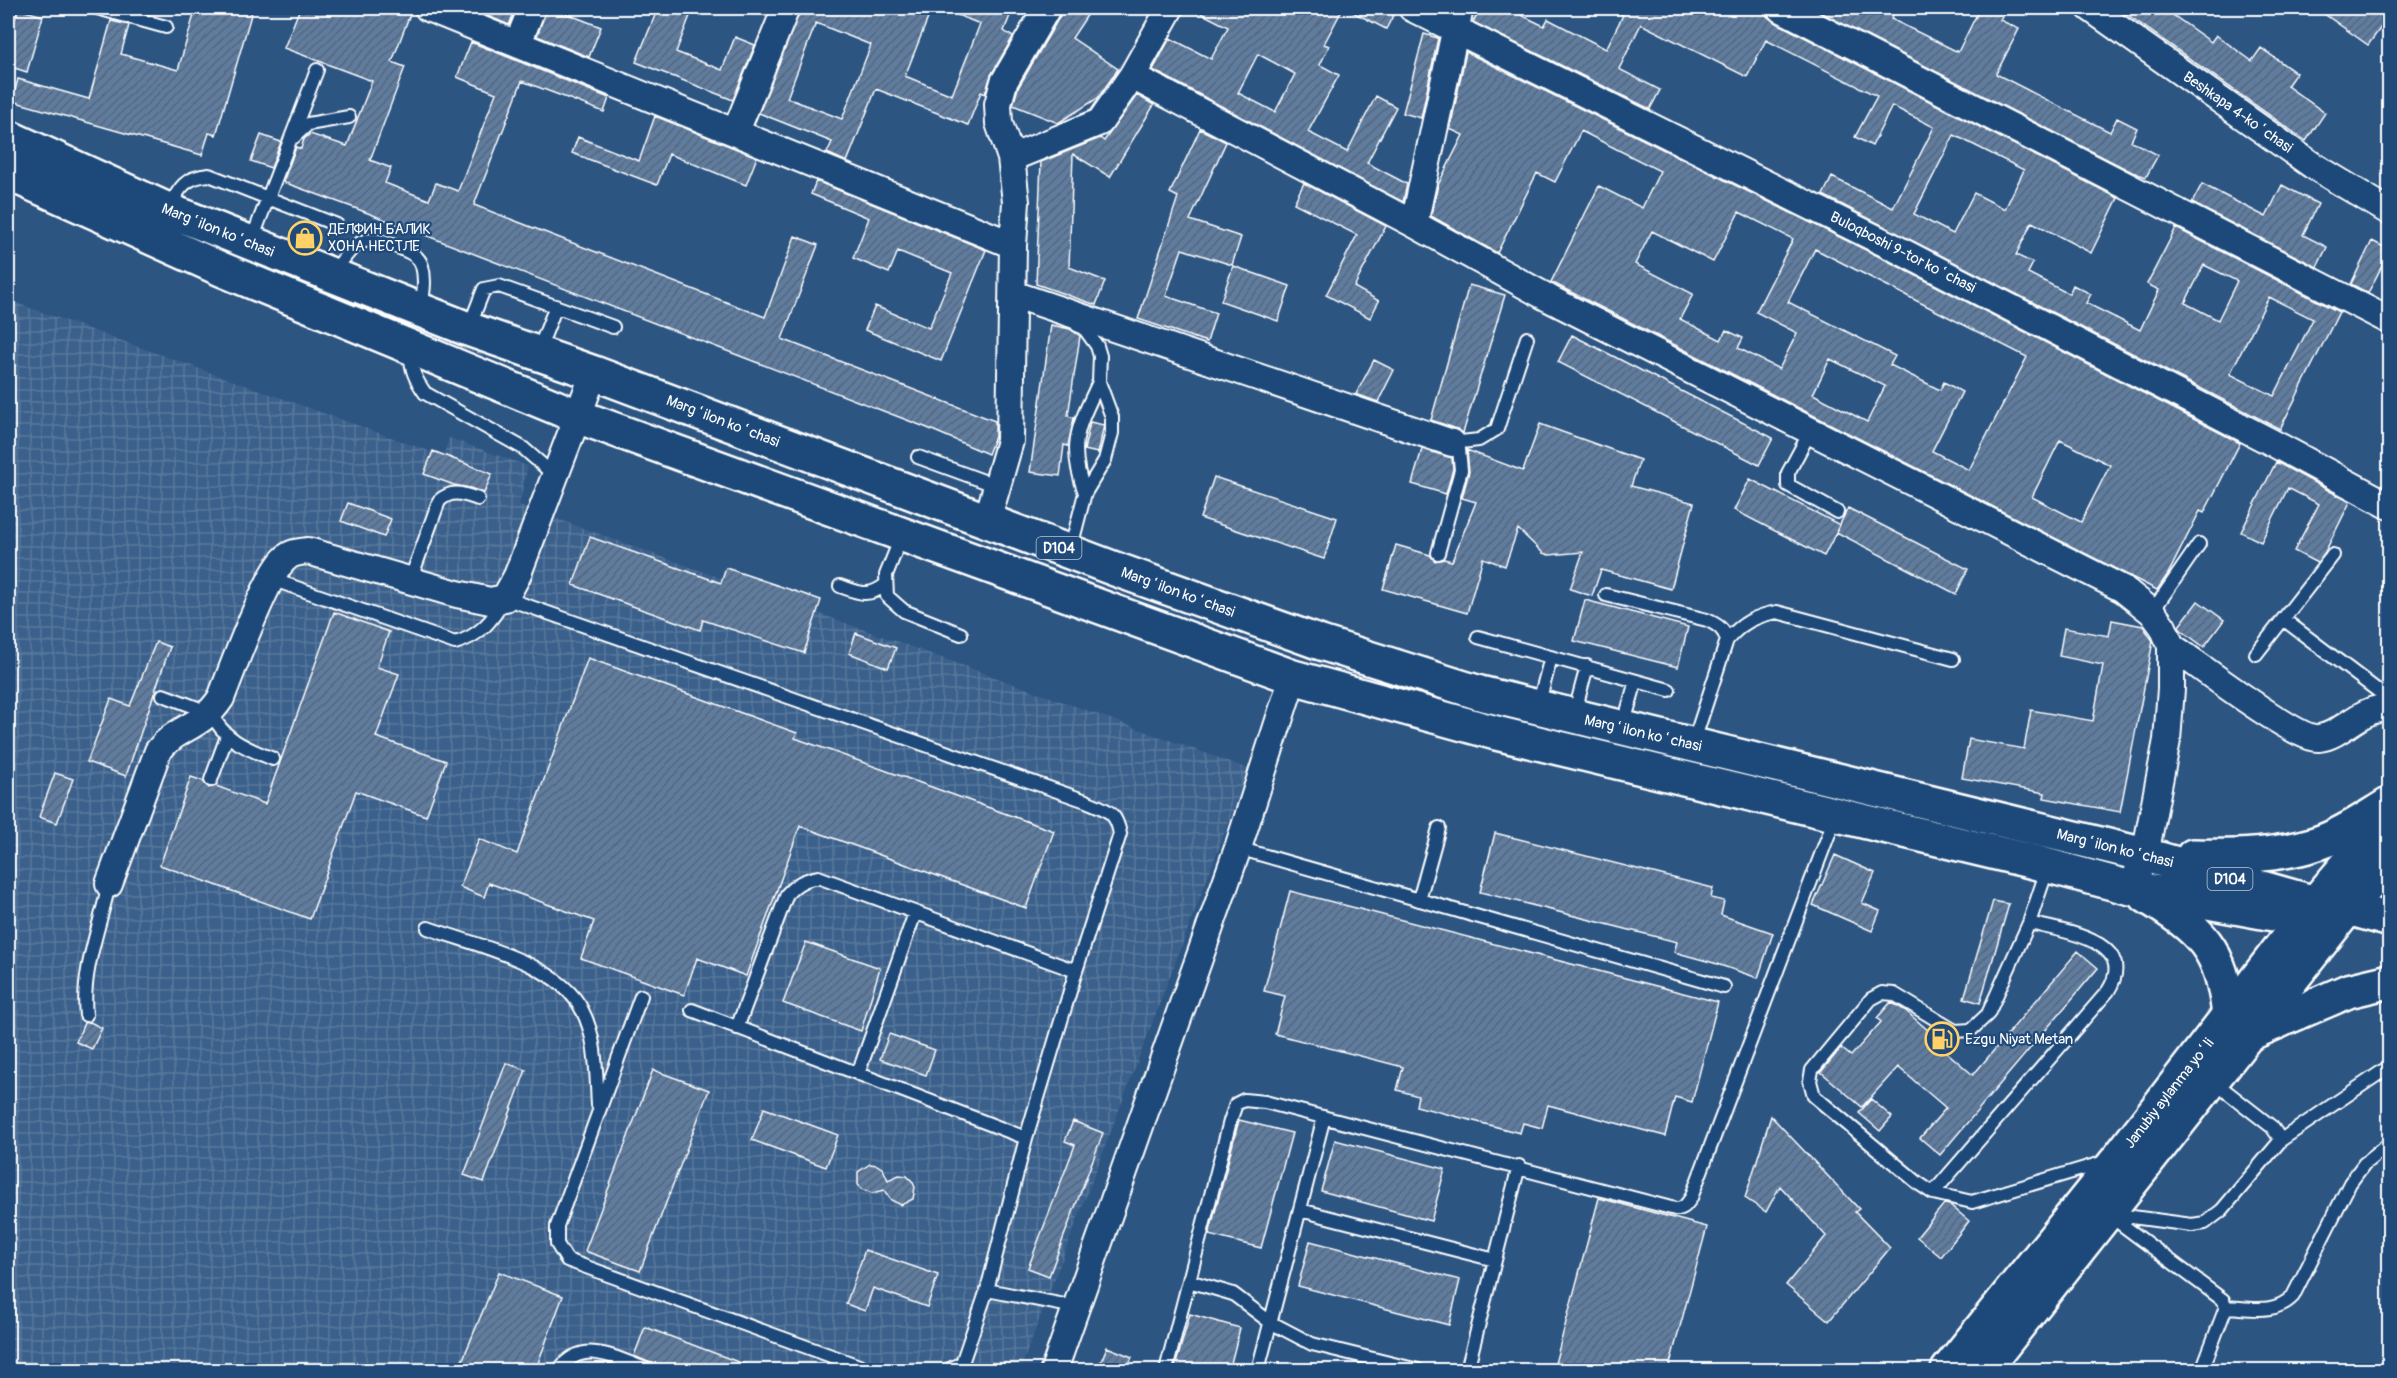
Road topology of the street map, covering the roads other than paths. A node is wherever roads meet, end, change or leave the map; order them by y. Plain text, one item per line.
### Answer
1 (97, 8) edge
2 (428, 8) edge
3 (532, 8) edge
4 (786, 8) edge
5 (1047, 8) edge
6 (1170, 8) edge
7 (1412, 8) edge
8 (1780, 8) edge
9 (2090, 8) edge
10 (1457, 19) edge
11 (166, 27) dead end
12 (518, 43) junction
13 (317, 70) dead end
14 (1131, 76) junction
15 (349, 117) dead end
16 (736, 131) junction
17 (8, 137) edge
18 (291, 140) junction
19 (1011, 158) junction
20 (8, 173) edge
21 (267, 199) junction
22 (168, 210) junction
23 (2390, 212) edge
24 (1414, 224) junction
25 (338, 225) dead end
26 (251, 243) junction
27 (1012, 245) junction
28 (332, 275) junction
29 (1013, 301) junction
30 (555, 306) junction
31 (421, 310) junction
32 (2390, 321) edge
33 (613, 327) dead end
34 (468, 328) junction
35 (1527, 338) dead end
36 (411, 346) junction
37 (538, 353) junction
38 (594, 373) junction
39 (1099, 382) junction
40 (577, 416) junction
41 (1810, 432) junction
42 (1452, 443) junction
43 (918, 457) dead end
44 (554, 475) junction
45 (997, 486) junction
46 (1085, 493) junction
47 (478, 499) dead end
48 (2390, 506) edge
49 (1837, 512) dead end
50 (987, 521) junction
51 (902, 534) junction
52 (2199, 544) dead end
53 (1070, 552) junction
54 (1438, 553) dead end
55 (2333, 555) dead end
56 (271, 579) junction
57 (410, 580) junction
58 (885, 585) junction
59 (840, 586) dead end
60 (1606, 595) dead end
61 (505, 597) junction
62 (2152, 612) junction
63 (2283, 619) junction
64 (961, 634) dead end
65 (1478, 637) dead end
66 (1727, 640) junction
67 (2171, 646) junction
68 (2256, 654) dead end
69 (1551, 657) junction
70 (1953, 659) dead end
71 (1587, 666) junction
72 (1293, 677) junction
73 (1636, 681) junction
74 (1670, 690) dead end
75 (162, 695) dead end
76 (2390, 700) edge
77 (1537, 707) junction
78 (2390, 708) edge
79 (211, 713) junction
80 (1574, 716) junction
81 (1622, 728) junction
82 (227, 736) junction
83 (1693, 745) junction
84 (273, 759) dead end
85 (212, 780) dead end
86 (2390, 804) edge
87 (1836, 815) junction
88 (2390, 815) edge
89 (1439, 828) dead end
90 (1238, 848) junction
91 (2145, 855) junction
92 (2390, 860) edge
93 (2048, 867) junction
94 (109, 884) joint
95 (2131, 888) junction
96 (1419, 900) junction
97 (915, 913) junction
98 (2325, 914) junction
99 (2390, 920) edge
100 (2029, 923) junction
101 (428, 928) dead end
102 (2390, 940) edge
103 (1076, 971) junction
104 (2390, 981) edge
105 (1724, 987) dead end
106 (641, 996) dead end
107 (692, 1010) dead end
108 (86, 1015) dead end
109 (2240, 1024) junction
110 (737, 1028) junction
111 (2390, 1066) edge
112 (858, 1074) junction
113 (2213, 1081) junction
114 (599, 1112) junction
115 (1324, 1117) junction
116 (1026, 1138) junction
117 (2281, 1140) junction
118 (2390, 1143) edge
119 (2118, 1158) junction
120 (1519, 1166) junction
121 (1933, 1193) junction
122 (1300, 1210) junction
123 (2109, 1214) junction
124 (1495, 1260) junction
125 (1189, 1281) junction
126 (987, 1290) junction
127 (1075, 1307) junction
128 (2226, 1307) junction
129 (1270, 1322) junction
130 (559, 1371) edge
131 (648, 1371) edge
132 (870, 1371) edge
133 (948, 1371) edge
134 (1054, 1371) edge
135 (1166, 1371) edge
136 (1258, 1371) edge
137 (1418, 1371) edge
138 (1467, 1371) edge
139 (1948, 1371) edge
140 (1983, 1371) edge
141 (2202, 1371) edge

1 - 11 lane
2 - 12 street
3 - 12 street
4 - 16 street
5 - 19 street
6 - 14 street
7 - 10 street, Buloqboshi 9-tor koʻchasi
8 - 32 street
9 - 23 street, Beshkapa 4-koʻchasi
10 - 24 street
10 - 48 street, Buloqboshi 9-tor koʻchasi
12 - 16 street
13 - 18 lane
14 - 19 street
14 - 24 street
15 - 18 lane
16 - 27 street
17 - 22 main road, Margʻilon koʻchasi / D104
18 - 21 lane
19 - 27 street
20 - 36 main road, Margʻilon koʻchasi / D104
21 - 22 lane
21 - 25 lane
21 - 26 lane
22 - 26 main road, Margʻilon koʻchasi / D104
24 - 41 street
26 - 28 main road, Margʻilon koʻchasi / D104
27 - 29 street
28 - 31 main road, Margʻilon koʻchasi / D104
28 - 31 lane
29 - 39 lane
29 - 42 street
29 - 45 street
30 - 33 lane
30 - 34 lane
30 - 37 lane
31 - 34 main road, Margʻilon koʻchasi / D104
34 - 37 main road, Margʻilon koʻchasi / D104
35 - 42 lane
36 - 40 main road, Margʻilon koʻchasi / D104
36 - 44 lane
37 - 38 main road, Margʻilon koʻchasi / D104
38 - 40 street
38 - 50 main road, Margʻilon koʻchasi / D104
39 - 46 lane
39 - 46 lane
40 - 44 street
40 - 51 main road, Margʻilon koʻchasi / D104
41 - 49 lane
41 - 62 street
42 - 54 lane
43 - 45 lane
44 - 61 street
45 - 50 street
46 - 53 lane
47 - 57 lane
50 - 53 main road, Margʻilon koʻchasi / D104
51 - 58 lane
51 - 72 main road, Margʻilon koʻchasi / D104
52 - 62 lane
53 - 77 main road, Margʻilon koʻchasi / D104
55 - 63 lane
56 - 57 street
56 - 61 lane
56 - 79 street
57 - 61 street
58 - 59 lane
58 - 64 lane
60 - 66 lane
61 - 103 lane
62 - 67 street
63 - 68 lane
63 - 76 lane
65 - 69 lane
66 - 70 lane
66 - 83 lane
67 - 78 street
67 - 91 street
69 - 71 lane
69 - 77 lane
71 - 73 lane
71 - 80 lane
72 - 87 main road, Margʻilon koʻchasi / D104
72 - 90 street
73 - 74 lane
73 - 81 lane
75 - 79 lane
77 - 80 main road, Margʻilon koʻchasi / D104
79 - 82 lane
79 - 94 street
80 - 81 main road, Margʻilon koʻchasi / D104
81 - 83 main road, Margʻilon koʻchasi / D104
82 - 84 lane
82 - 85 lane
83 - 91 main road, Margʻilon koʻchasi / D104
86 - 91 main road
87 - 93 main road, Margʻilon koʻchasi / D104
87 - 120 lane
88 - 98 main road, Janubiy aylanma yoʻli
89 - 96 lane
90 - 96 lane
90 - 127 street
91 - 95 street
91 - 98 main road, Margʻilon koʻchasi / D104
92 - 98 main road, Janubiy aylanma yoʻli
93 - 95 main road, Margʻilon koʻchasi / D104
93 - 100 lane
94 - 108 lane
95 - 98 main road, Margʻilon koʻchasi / D104
95 - 109 main road
96 - 105 lane
97 - 103 lane
97 - 110 lane
97 - 112 lane
98 - 99 main road, Margʻilon koʻchasi / D104
98 - 102 main road, Margʻilon koʻchasi / D104
98 - 109 main road, Janubiy aylanma yoʻli
100 - 121 lane
100 - 121 lane
101 - 114 lane
103 - 116 lane
104 - 109 main road
106 - 114 lane
107 - 110 lane
109 - 113 main road, Janubiy aylanma yoʻli
109 - 119 main road, Janubiy aylanma yoʻli
110 - 112 lane
111 - 117 lane
112 - 116 lane
113 - 117 lane
113 - 123 main road, Janubiy aylanma yoʻli
114 - 132 lane
115 - 120 lane
115 - 122 lane
115 - 125 lane
116 - 126 lane
117 - 123 lane
118 - 128 lane
119 - 121 lane
119 - 139 main road, Janubiy aylanma yoʻli
120 - 124 lane
122 - 124 lane
122 - 129 lane
123 - 128 lane
123 - 140 main road, Janubiy aylanma yoʻli
124 - 138 lane
125 - 129 lane
125 - 135 lane
126 - 127 lane
126 - 133 lane
127 - 134 street
128 - 141 lane
129 - 136 lane
129 - 137 lane
130 - 131 lane

